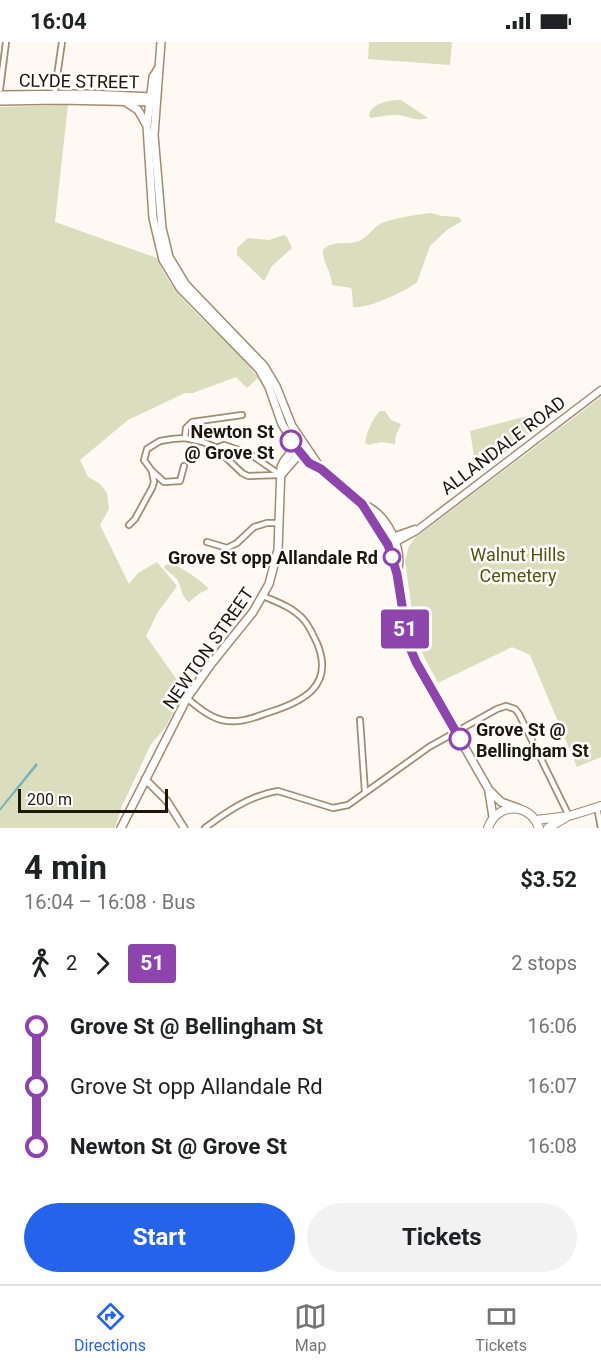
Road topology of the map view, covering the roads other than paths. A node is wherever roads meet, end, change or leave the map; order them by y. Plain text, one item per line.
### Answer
1 (6, 42) edge
2 (62, 42) edge
3 (161, 42) edge
4 (0, 89) edge
5 (0, 95) edge
6 (54, 97) junction
7 (153, 99) junction
8 (124, 100) junction
9 (0, 101) edge
10 (147, 126) junction
11 (601, 390) edge
12 (242, 415) dead end
13 (185, 438) junction
14 (216, 448) junction
15 (300, 448) junction
16 (184, 466) dead end
17 (152, 471) junction
18 (280, 475) junction
19 (280, 523) junction
20 (129, 525) dead end
21 (207, 542) dead end
22 (393, 542) junction
23 (263, 596) junction
24 (187, 698) junction
25 (360, 720) dead end
26 (456, 732) junction
27 (145, 779) junction
28 (489, 790) junction
29 (365, 792) junction
30 (599, 807) edge
31 (520, 808) junction
32 (569, 816) junction
33 (493, 817) junction
34 (538, 824) edge
35 (121, 828) edge
36 (184, 828) edge
37 (205, 828) edge
38 (488, 828) edge
39 (548, 828) edge
40 (601, 828) edge

1 - 4 street
2 - 6 street
3 - 7 main road
5 - 6 main road, CLYDE STREET
6 - 7 main road, CLYDE STREET
6 - 8 main road, CLYDE STREET
6 - 9 main road, CLYDE STREET
7 - 8 main road, CLYDE STREET
7 - 10 main road
7 - 15 main road
8 - 10 main road, CLYDE STREET
10 - 15 main road
11 - 22 street, ALLANDALE ROAD
12 - 13 street
13 - 14 street
13 - 17 street
14 - 18 street
14 - 18 street
15 - 18 main road, NEWTON STREET
15 - 22 main road
16 - 17 street
17 - 20 street
18 - 19 main road, NEWTON STREET
19 - 21 street
19 - 23 main road, NEWTON STREET
22 - 26 main road
23 - 24 main road, NEWTON STREET
23 - 24 street
24 - 27 main road, NEWTON STREET
25 - 29 street
26 - 28 main road
26 - 29 street
26 - 32 street
27 - 35 main road, NEWTON STREET
27 - 36 street
28 - 31 main road
28 - 33 main road
29 - 37 street
30 - 32 main road
30 - 40 street
31 - 33 main road
31 - 34 main road
32 - 34 main road
32 - 39 main road
33 - 38 main road

